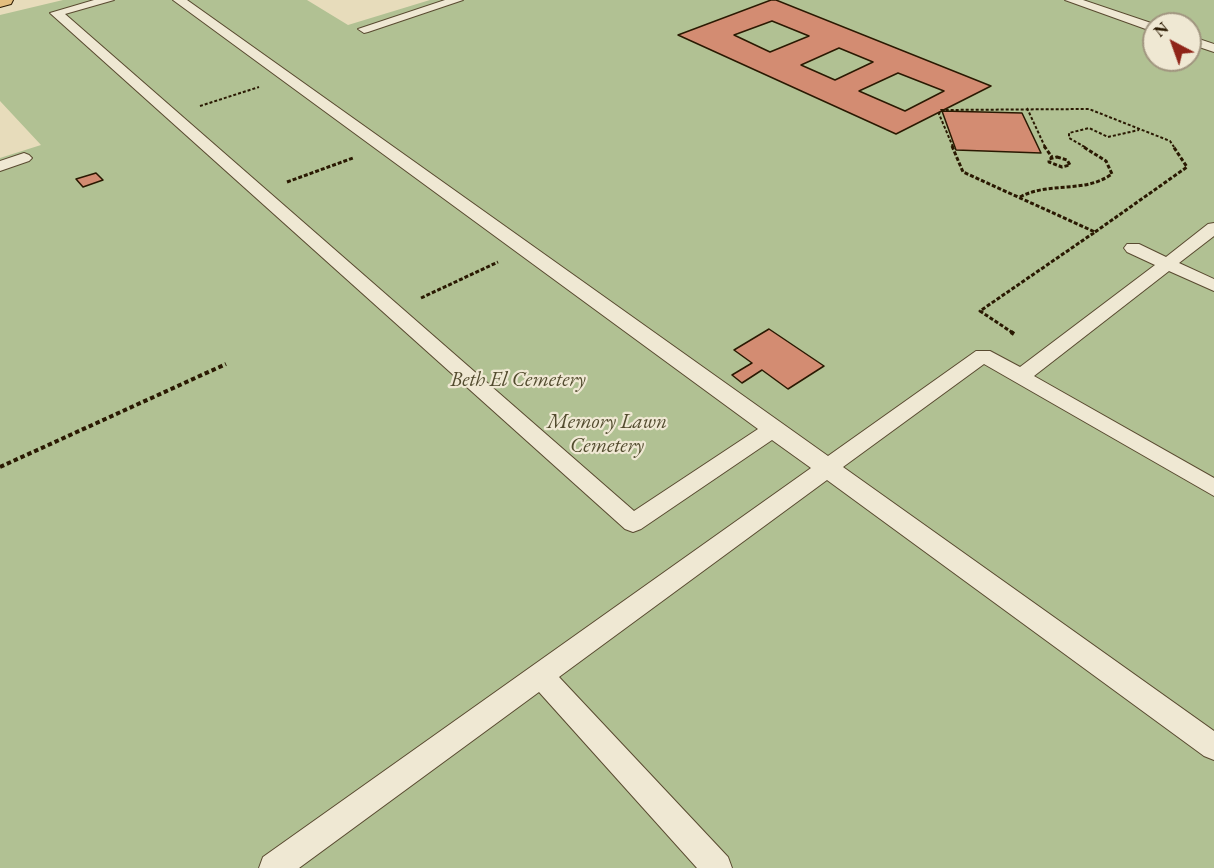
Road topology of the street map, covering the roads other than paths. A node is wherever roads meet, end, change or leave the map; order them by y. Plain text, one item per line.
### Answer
1 (4, 0) edge
2 (108, 0) edge
3 (179, 0) edge
4 (457, 0) edge
5 (1071, 0) edge
6 (0, 1) edge
7 (1142, 23) edge
8 (364, 29) dead end
9 (24, 158) dead end
10 (0, 166) edge
11 (1214, 228) edge
12 (1133, 248) dead end
13 (1167, 264) junction
14 (1214, 286) edge
15 (1020, 377) junction
16 (773, 429) junction
17 (827, 468) junction
18 (1214, 488) edge
19 (541, 676) junction
20 (1214, 747) edge
21 (274, 868) edge
22 (717, 868) edge

1 - 6 highway
2 - 16 lane
3 - 16 lane
4 - 8 lane
5 - 7 lane
9 - 10 lane
11 - 13 lane
12 - 13 lane
13 - 14 lane
13 - 15 lane
15 - 17 lane
15 - 18 lane
16 - 17 lane
17 - 19 lane
17 - 20 lane
19 - 21 lane
19 - 22 lane

